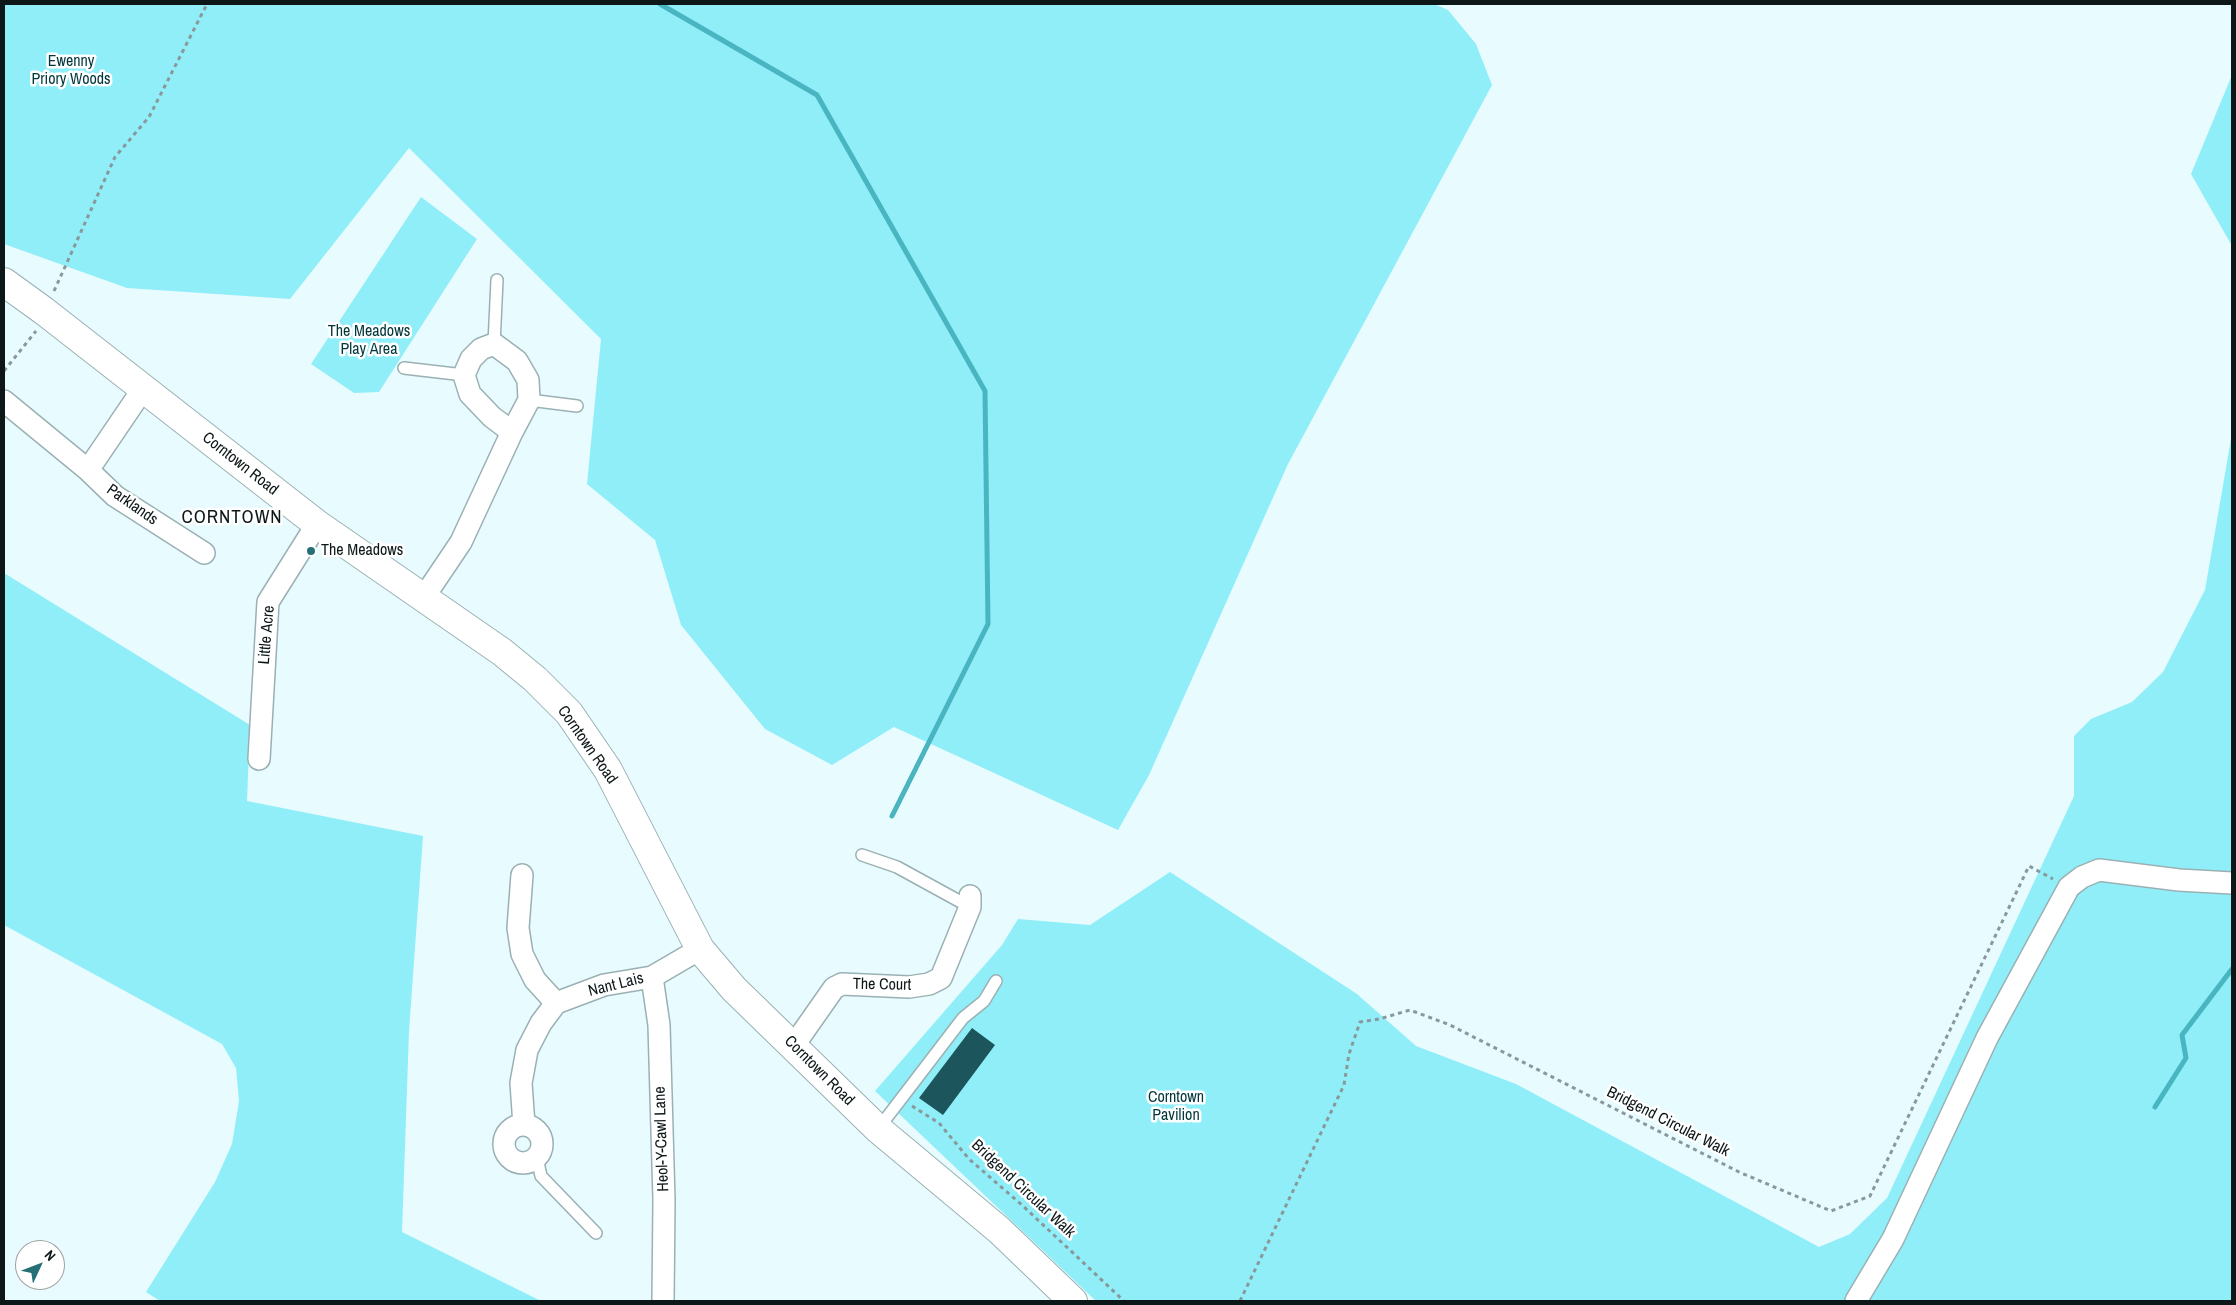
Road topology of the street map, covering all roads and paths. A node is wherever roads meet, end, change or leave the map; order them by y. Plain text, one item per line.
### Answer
1 (207, 4) edge
2 (498, 280) dead end
3 (4, 282) edge
4 (44, 311) junction
5 (494, 344) junction
6 (404, 368) dead end
7 (4, 371) edge
8 (464, 375) junction
9 (143, 389) junction
10 (528, 400) junction
11 (4, 401) edge
12 (577, 406) dead end
13 (512, 432) junction
14 (88, 470) junction
15 (317, 524) junction
16 (204, 553) dead end
17 (424, 597) junction
18 (259, 759) dead end
19 (862, 854) dead end
20 (522, 875) dead end
21 (2232, 883) edge
22 (2069, 887) junction
23 (970, 902) joint
24 (700, 949) junction
25 (652, 977) junction
26 (996, 981) dead end
27 (556, 1003) junction
28 (794, 1046) junction
29 (901, 1099) junction
30 (524, 1125) junction
31 (878, 1129) junction
32 (537, 1158) junction
33 (596, 1233) dead end
34 (662, 1301) edge
35 (1073, 1301) edge
36 (1124, 1301) edge
37 (1240, 1301) edge
38 (1856, 1301) edge

1 - 4 path
2 - 5 lane
3 - 4 main road, Corntown Road
4 - 7 path
4 - 9 main road, Corntown Road
5 - 8 street
5 - 10 street
6 - 8 lane
8 - 13 street
9 - 14 street
9 - 15 main road, Corntown Road
10 - 12 lane
10 - 13 street
11 - 14 street, Parklands
13 - 17 street
14 - 16 street, Parklands
15 - 17 main road, Corntown Road
15 - 18 street, Little Acre
17 - 24 main road, Corntown Road
19 - 23 lane
20 - 27 street
21 - 22 street
22 - 37 path, Bridgend Circular Walk
22 - 38 street
23 - 28 street, The Court
24 - 25 street, Nant Lais
24 - 28 main road, Corntown Road
25 - 27 street, Nant Lais
25 - 34 street, Heol-Y-Cawl Lane
26 - 29 lane
27 - 30 street
28 - 31 main road, Corntown Road
29 - 31 lane
29 - 36 path, Bridgend Circular Walk
30 - 32 street
30 - 32 street
31 - 35 main road, Corntown Road
32 - 33 lane

